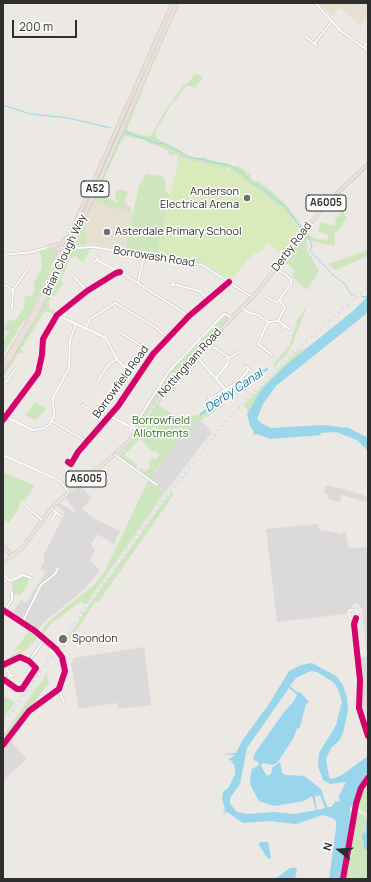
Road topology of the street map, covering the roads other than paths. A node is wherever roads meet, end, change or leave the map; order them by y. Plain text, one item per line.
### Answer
1 (174, 3) edge
2 (177, 3) edge
3 (315, 3) edge
4 (332, 21) junction
5 (304, 36) dead end
6 (368, 41) edge
7 (364, 48) junction
8 (368, 51) edge
9 (368, 164) edge
10 (78, 218) junction
11 (50, 246) junction
12 (71, 246) junction
13 (3, 255) edge
14 (144, 255) junction
15 (97, 260) dead end
16 (57, 266) junction
17 (276, 268) junction
18 (111, 269) junction
19 (27, 270) dead end
20 (120, 272) junction
21 (111, 276) junction
22 (74, 277) dead end
23 (229, 282) junction
24 (138, 283) junction
25 (3, 284) edge
26 (172, 284) dead end
27 (13, 290) junction
28 (87, 291) junction
29 (264, 296) dead end
30 (252, 297) junction
31 (208, 300) junction
32 (280, 301) junction
33 (242, 307) junction
34 (12, 308) dead end
35 (58, 315) junction
36 (189, 316) junction
37 (231, 318) junction
38 (278, 321) junction
39 (268, 322) junction
40 (76, 323) junction
41 (285, 326) junction
42 (86, 328) junction
43 (283, 329) dead end
44 (290, 329) dead end
45 (121, 333) dead end
46 (168, 338) junction
47 (208, 342) junction
48 (234, 350) dead end
49 (239, 352) dead end
50 (153, 354) junction
51 (236, 354) junction
52 (202, 355) dead end
53 (272, 355) dead end
54 (198, 358) junction
55 (228, 358) junction
56 (117, 359) junction
57 (3, 365) edge
58 (192, 366) dead end
59 (245, 366) dead end
60 (16, 368) dead end
61 (249, 369) junction
62 (3, 370) edge
63 (252, 372) dead end
64 (216, 378) junction
65 (135, 379) junction
66 (98, 381) dead end
67 (3, 383) edge
68 (226, 390) junction
69 (208, 395) dead end
70 (82, 405) dead end
71 (109, 416) junction
72 (6, 417) junction
73 (106, 419) junction
74 (3, 420) edge
75 (52, 421) junction
76 (133, 428) junction
77 (137, 430) junction
78 (87, 442) junction
79 (3, 455) edge
80 (115, 455) junction
81 (68, 462) dead end
82 (156, 485) dead end
83 (69, 493) junction
84 (27, 507) dead end
85 (50, 509) junction
86 (56, 513) junction
87 (60, 516) dead end
88 (42, 520) junction
89 (52, 520) dead end
90 (3, 546) edge
91 (13, 556) junction
92 (3, 563) edge
93 (58, 568) dead end
94 (3, 574) edge
95 (31, 578) dead end
96 (12, 592) dead end
97 (12, 596) junction
98 (18, 596) dead end
99 (4, 611) edge
100 (351, 618) junction
101 (356, 618) junction
102 (22, 622) junction
103 (354, 624) junction
104 (45, 639) junction
105 (29, 661) junction
106 (3, 665) edge
107 (7, 669) dead end
108 (3, 680) edge
109 (6, 682) junction
110 (59, 689) junction
111 (64, 702) dead end
112 (368, 736) edge
113 (3, 746) edge

1 - 10 highway, Brian Clough Way / A52
2 - 12 highway, Brian Clough Way / A52
3 - 4 street
4 - 5 street
4 - 7 street
6 - 7 street
7 - 8 street
9 - 17 main road, Derby Road / A6005
10 - 11 highway
10 - 16 highway, Brian Clough Way / A52
11 - 13 street
11 - 16 highway
12 - 14 street, Borrowash Road
12 - 62 highway, Brian Clough Way / A52
14 - 23 street, Borrowash Road
14 - 24 street
15 - 18 street
16 - 57 highway, Brian Clough Way / A52
17 - 30 main road, Derby Road / A6005
17 - 32 street
18 - 20 street
18 - 21 street
19 - 27 street
20 - 21 street
20 - 24 street
21 - 28 street
22 - 28 street
23 - 30 street, Borrowash Road
23 - 31 street, Borrowfield Road
24 - 36 street
25 - 27 street
26 - 31 street
27 - 34 street
28 - 35 street
29 - 32 street
30 - 33 main road, Nottingham Road / A6005
31 - 36 street, Borrowfield Road
32 - 38 street
33 - 37 main road, Nottingham Road / A6005
33 - 39 street
35 - 40 street
35 - 72 street
36 - 46 street, Borrowfield Road
37 - 47 main road, Nottingham Road / A6005
37 - 76 street, Nottingham Road
38 - 39 street
38 - 41 street
39 - 53 street
40 - 42 street
40 - 75 street
41 - 43 street
41 - 44 street
42 - 46 street
42 - 56 street
45 - 50 street
46 - 50 street, Borrowfield Road
47 - 55 street
47 - 77 main road, Nottingham Road / A6005
48 - 51 street
49 - 51 street
50 - 65 street, Borrowfield Road
51 - 55 street
52 - 54 street
54 - 58 street
54 - 64 street
55 - 64 street
56 - 65 street
56 - 66 street
59 - 61 street
60 - 67 street
61 - 63 street
61 - 68 street
64 - 68 street
65 - 71 street, Borrowfield Road
68 - 69 street
70 - 73 street
71 - 73 street, Borrowfield Road
71 - 76 street
72 - 74 street
72 - 75 street
73 - 78 street, Borrowfield Road
75 - 78 street
76 - 77 street
77 - 80 main road, Nottingham Road / A6005
78 - 81 street, Borrowfield Road
79 - 83 street
80 - 82 street
80 - 83 main road, Nottingham Road / A6005
83 - 85 main road, Nottingham Road / A6005
84 - 88 street
85 - 86 street
85 - 88 main road, Nottingham Road / A6005
86 - 87 street
86 - 89 street
88 - 91 main road, Nottingham Road / A6005
90 - 91 main road
91 - 92 main road, Nottingham Road / A6005
93 - 102 street
94 - 95 street
96 - 97 street
97 - 98 street
97 - 99 street
99 - 102 street
100 - 101 street
100 - 101 street
100 - 103 street
101 - 103 street
102 - 104 street
103 - 112 street
104 - 105 street
104 - 110 street
105 - 106 street
105 - 109 street
107 - 109 street
108 - 109 street
110 - 111 street
110 - 113 street

